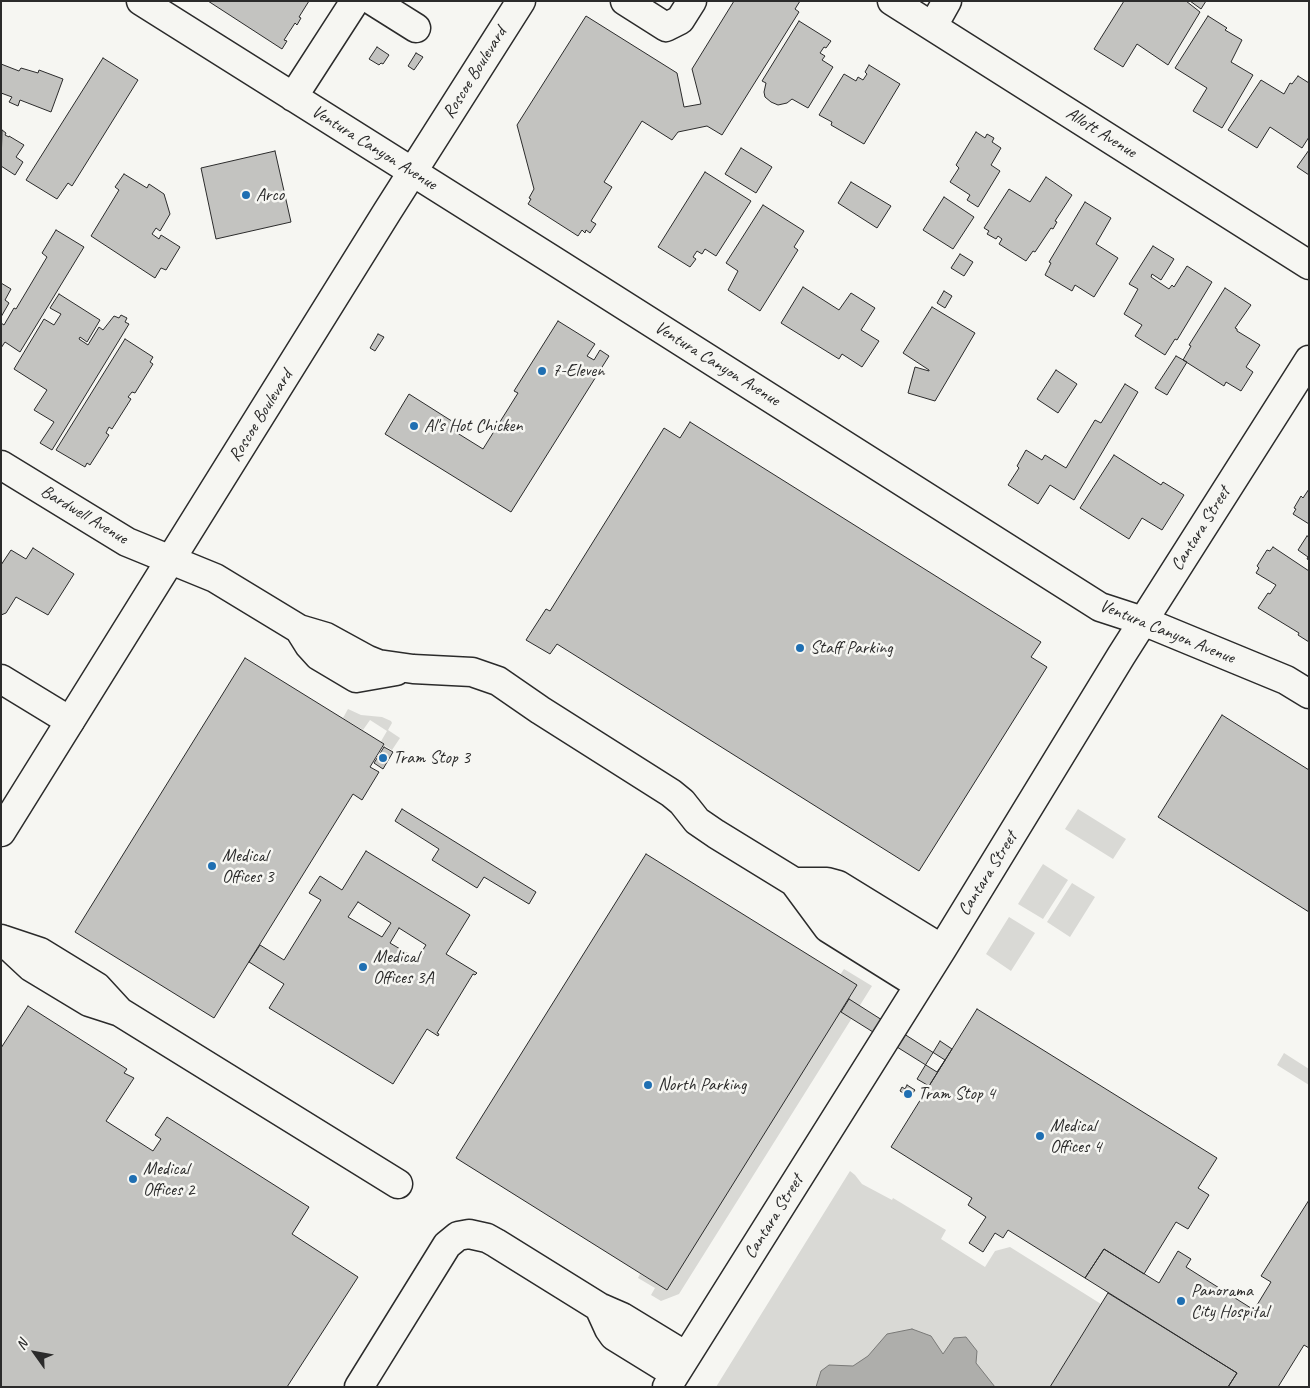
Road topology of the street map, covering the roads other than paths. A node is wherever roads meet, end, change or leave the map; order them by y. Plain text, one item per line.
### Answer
1 (141, 1) edge
2 (355, 1) edge
3 (372, 1) edge
4 (521, 1) edge
5 (625, 1) edge
6 (692, 1) edge
7 (892, 1) edge
8 (947, 1) edge
9 (933, 26) junction
10 (416, 28) dead end
11 (293, 97) junction
12 (412, 173) junction
13 (1309, 265) edge
14 (1309, 360) edge
15 (1, 465) edge
16 (170, 560) junction
17 (1143, 621) junction
18 (1, 679) edge
19 (1309, 694) edge
20 (70, 722) junction
21 (1, 832) edge
22 (794, 882) junction
23 (1, 939) edge
24 (931, 967) junction
25 (398, 1184) dead end
26 (676, 1372) edge
27 (359, 1387) edge

1 - 11 street, Ventura Canyon Avenue
2 - 11 street
3 - 10 street
4 - 12 street, Roscoe Boulevard
5 - 6 street
7 - 9 street, Allott Avenue
8 - 9 street
9 - 13 street, Allott Avenue
11 - 12 street, Ventura Canyon Avenue
12 - 16 street, Roscoe Boulevard
12 - 17 street, Ventura Canyon Avenue
14 - 17 street, Cantara Street
15 - 16 street, Bardwell Avenue
16 - 20 street, Roscoe Boulevard
16 - 22 street, Bardwell Avenue
17 - 19 street, Ventura Canyon Avenue
17 - 24 street, Cantara Street
18 - 20 street
20 - 21 street, Roscoe Boulevard
22 - 24 street
22 - 24 street
23 - 25 street
24 - 26 street, Cantara Street
26 - 27 street

